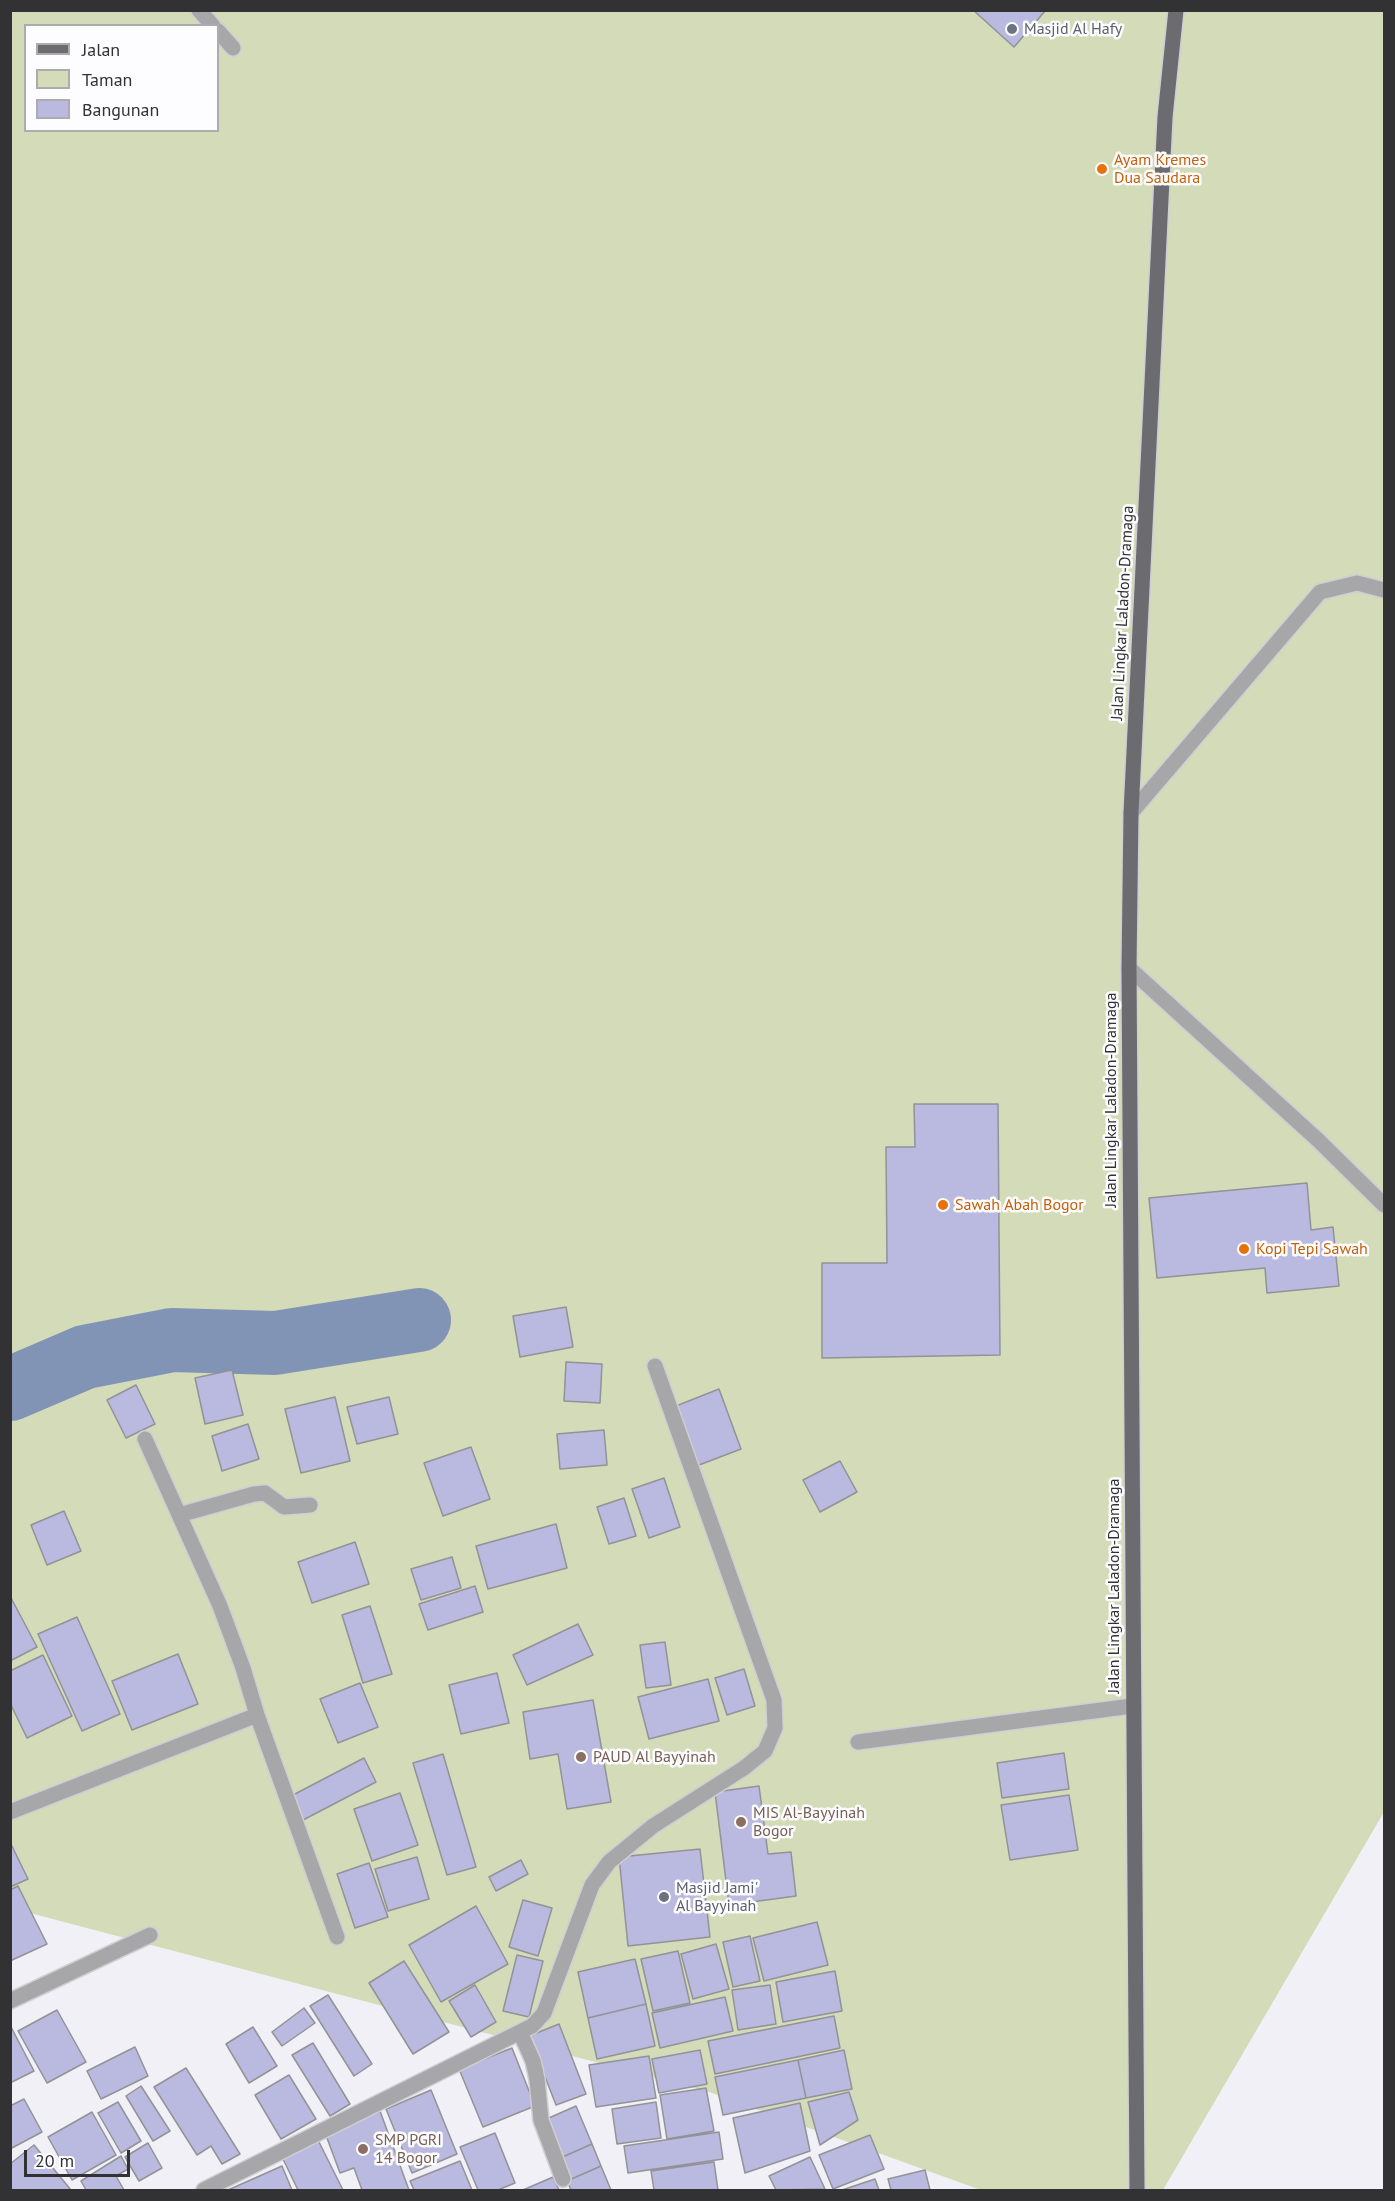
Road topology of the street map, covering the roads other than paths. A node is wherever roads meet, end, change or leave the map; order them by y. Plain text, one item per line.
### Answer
1 (199, 10) edge
2 (1176, 10) edge
3 (211, 24) edge
4 (219, 32) edge
5 (233, 48) dead end
6 (1384, 590) edge
7 (1131, 813) junction
8 (1129, 968) junction
9 (1384, 1205) edge
10 (655, 1366) dead end
11 (146, 1438) dead end
12 (310, 1505) dead end
13 (179, 1515) junction
14 (1132, 1706) junction
15 (257, 1715) junction
16 (858, 1742) dead end
17 (10, 1812) edge
18 (150, 1935) dead end
19 (337, 1937) dead end
20 (10, 2001) edge
21 (520, 2032) junction
22 (563, 2179) dead end
23 (204, 2190) edge
24 (1137, 2190) edge

1 - 3 street
2 - 7 main road, Jalan Lingkar Laladon-Dramaga
4 - 5 street
6 - 7 street
7 - 8 main road, Jalan Lingkar Laladon-Dramaga
8 - 9 street
8 - 14 main road, Jalan Lingkar Laladon-Dramaga
10 - 21 street
11 - 13 street
12 - 13 street
13 - 15 street
14 - 16 street
14 - 24 main road, Jalan Lingkar Laladon-Dramaga
15 - 17 street
15 - 19 street
18 - 20 street
21 - 22 street
21 - 23 street

